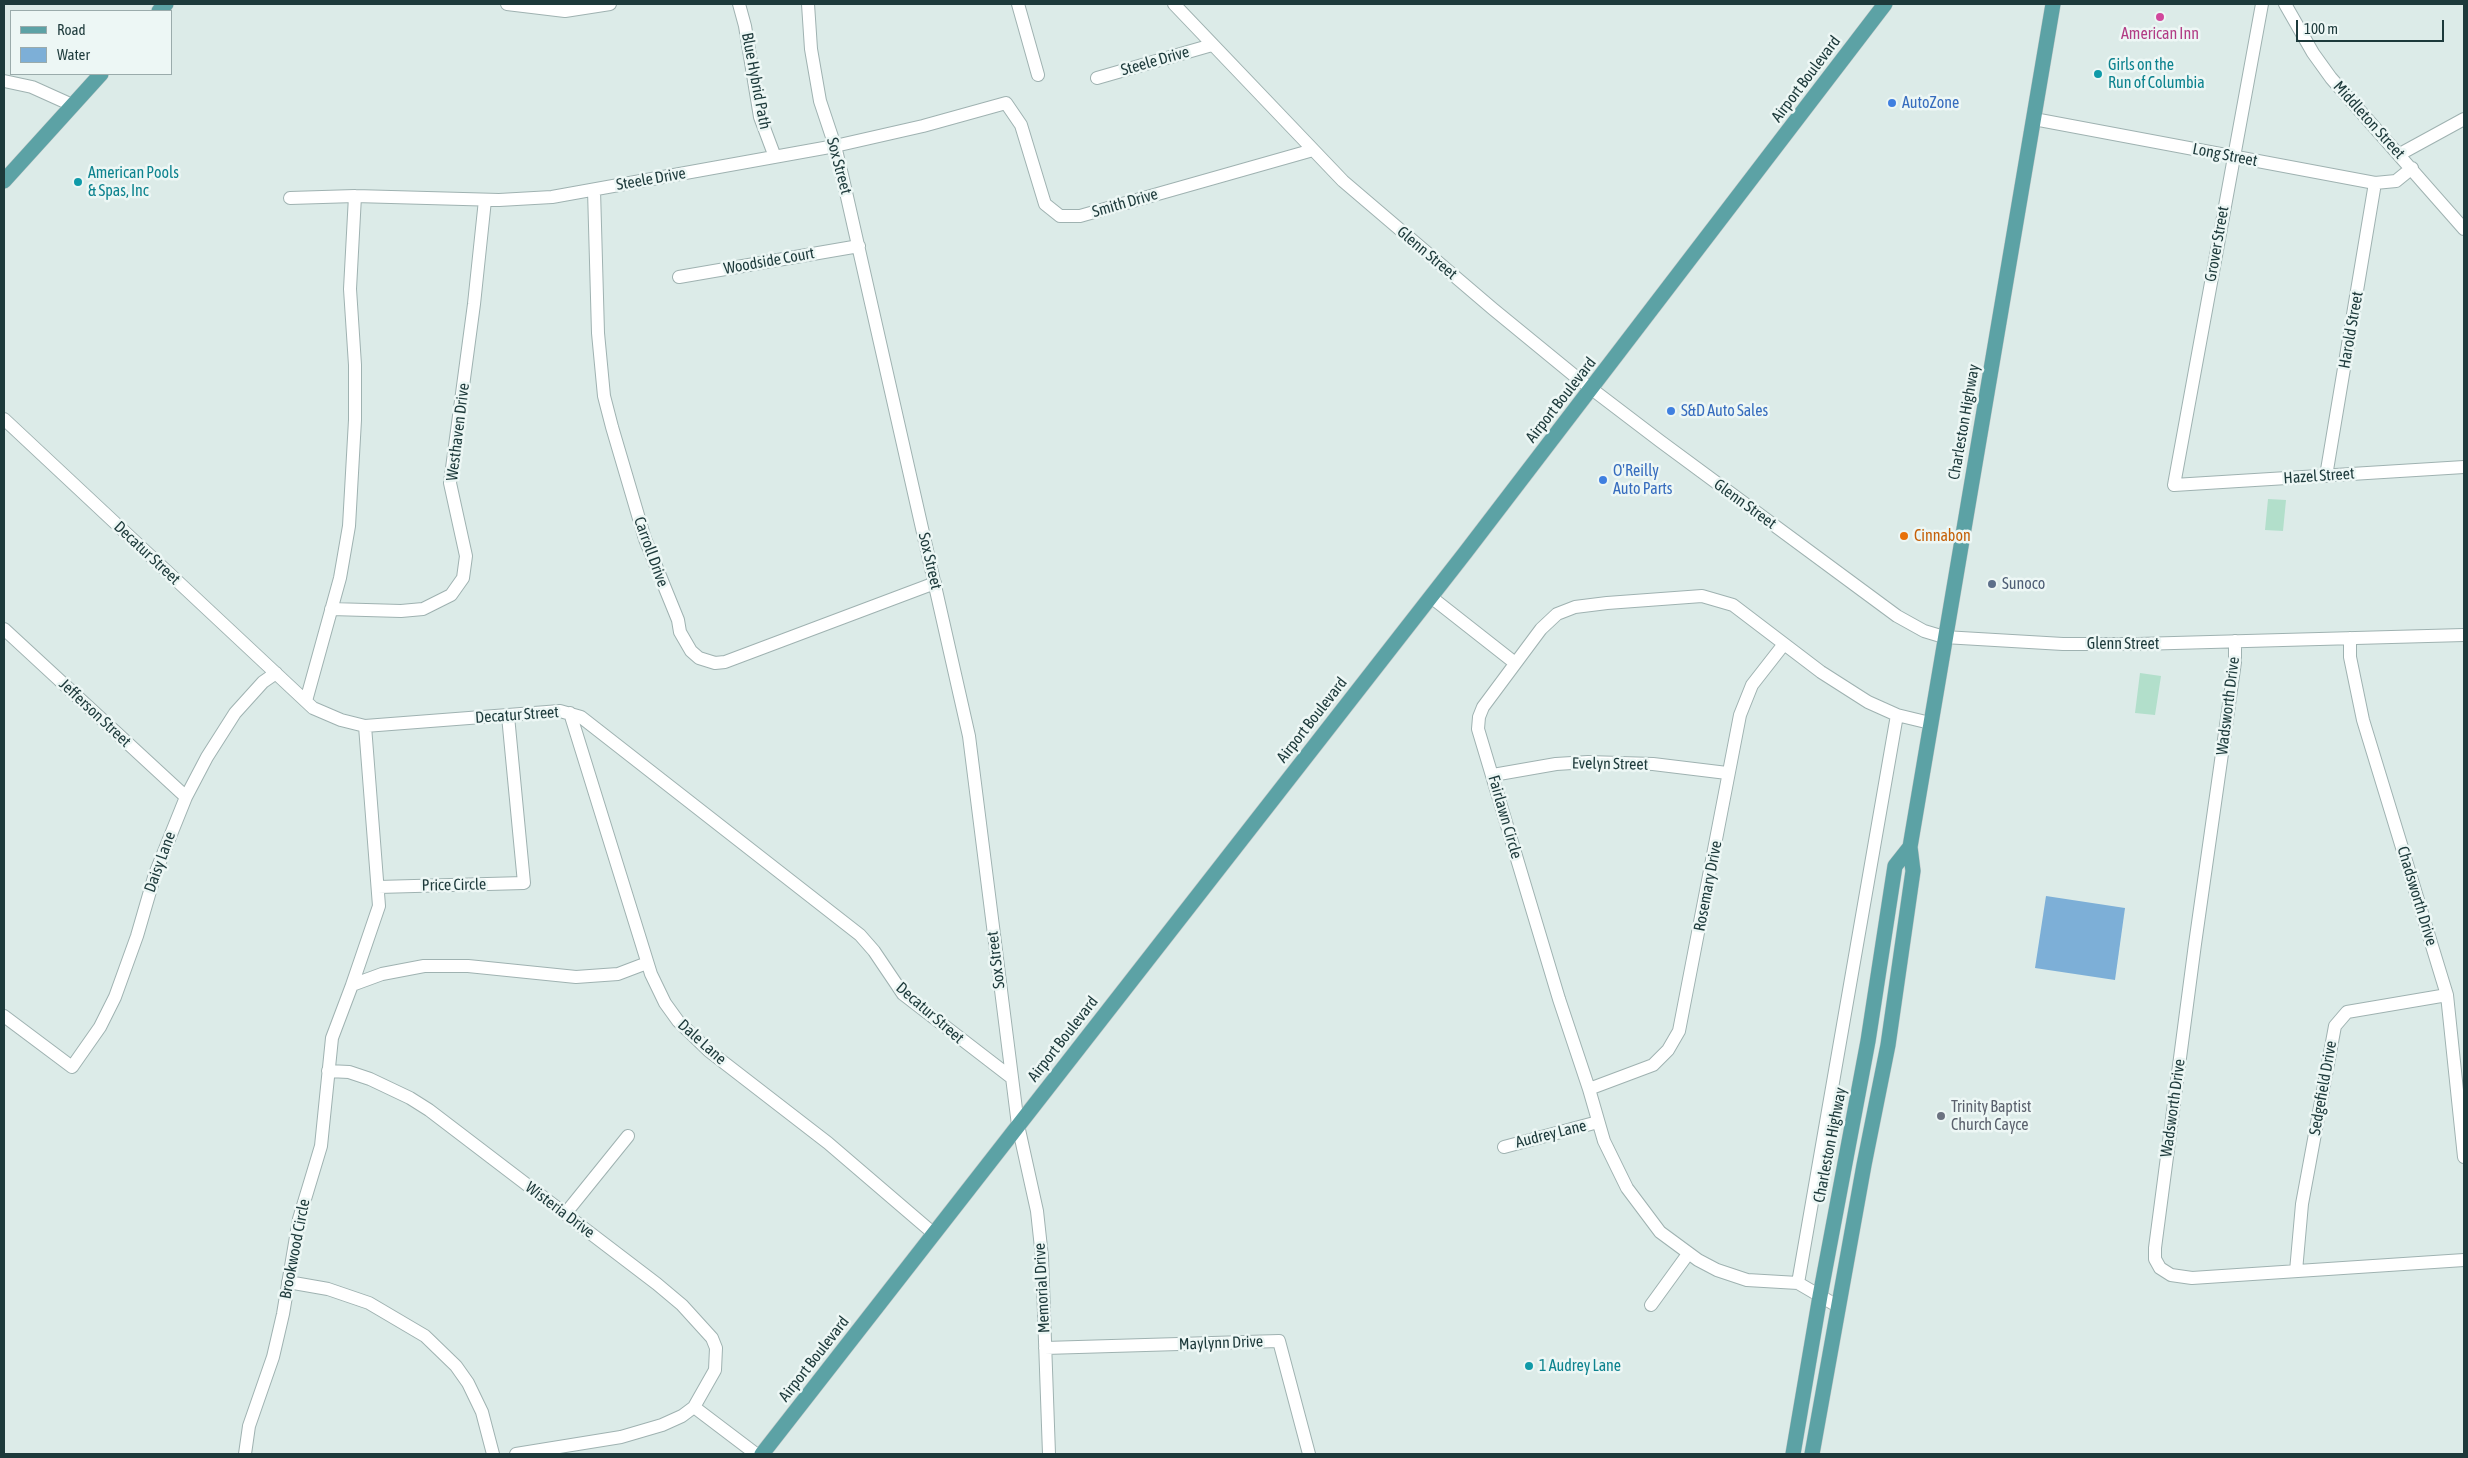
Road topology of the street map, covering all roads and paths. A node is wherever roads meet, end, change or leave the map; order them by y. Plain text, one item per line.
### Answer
1 (507, 4) edge
2 (610, 4) edge
3 (739, 4) edge
4 (808, 4) edge
5 (1018, 4) edge
6 (1174, 4) edge
7 (1886, 4) edge
8 (2052, 4) edge
9 (2262, 4) edge
10 (2285, 4) edge
11 (1212, 45) junction
12 (100, 75) edge
13 (1038, 75) dead end
14 (1097, 78) dead end
15 (4, 81) edge
16 (1006, 103) joint
17 (72, 106) junction
18 (2034, 119) junction
19 (2464, 119) edge
20 (835, 146) junction
21 (1313, 150) junction
22 (2400, 154) junction
23 (2233, 156) junction
24 (775, 157) junction
25 (2412, 168) junction
26 (4, 181) edge
27 (2375, 183) junction
28 (594, 190) junction
29 (355, 196) junction
30 (290, 198) dead end
31 (485, 200) junction
32 (2464, 229) edge
33 (858, 246) junction
34 (679, 277) dead end
35 (1592, 389) junction
36 (4, 419) edge
37 (2464, 467) edge
38 (2326, 476) junction
39 (2174, 485) joint
40 (935, 583) junction
41 (1431, 597) junction
42 (331, 609) junction
43 (4, 629) edge
44 (2464, 635) edge
45 (1944, 637) junction
46 (2350, 638) junction
47 (2235, 642) junction
48 (1784, 644) junction
49 (1515, 663) junction
50 (276, 673) junction
51 (306, 701) junction
52 (570, 713) junction
53 (1897, 715) junction
54 (508, 716) junction
55 (1930, 723) junction
56 (366, 726) junction
57 (1728, 773) junction
58 (1493, 775) junction
59 (186, 797) junction
60 (1910, 847) junction
61 (378, 887) junction
62 (647, 963) junction
63 (352, 985) junction
64 (2447, 995) junction
65 (4, 1016) edge
66 (328, 1071) junction
67 (1012, 1078) junction
68 (1589, 1089) junction
69 (1598, 1122) junction
70 (1018, 1125) junction
71 (628, 1136) dead end
72 (1504, 1147) dead end
73 (2464, 1157) edge
74 (564, 1214) junction
75 (933, 1233) junction
76 (1688, 1254) junction
77 (2464, 1260) edge
78 (2296, 1271) junction
79 (288, 1282) junction
80 (1798, 1284) junction
81 (1820, 1296) junction
82 (1651, 1304) dead end
83 (1839, 1307) junction
84 (1045, 1348) junction
85 (694, 1407) junction
86 (245, 1454) edge
87 (493, 1454) edge
88 (516, 1454) edge
89 (756, 1454) edge
90 (762, 1454) edge
91 (1049, 1454) edge
92 (1309, 1454) edge
93 (1793, 1454) edge
94 (1812, 1454) edge

1 - 2 street
3 - 24 street, Blue Hybrid Path
4 - 20 street, Sox Street
5 - 13 street
6 - 11 street, Glenn Street
7 - 35 main road, Airport Boulevard
8 - 18 main road, Charleston Highway
9 - 23 street, Grover Street
10 - 22 street, Middleton Street
11 - 14 street, Steele Drive
11 - 21 street, Glenn Street
12 - 17 main road
15 - 17 street
16 - 20 street, Steele Drive
16 - 21 street, Smith Drive
17 - 26 main road
18 - 23 street, Long Street
18 - 45 main road, Charleston Highway
19 - 22 street
20 - 24 street, Steele Drive
20 - 33 street, Sox Street
21 - 35 street, Glenn Street
22 - 25 street, Middleton Street
23 - 27 street, Long Street
23 - 39 street, Grover Street
24 - 28 street, Steele Drive
25 - 27 street, Long Street
25 - 32 street, Middleton Street
27 - 38 street, Harold Street
28 - 31 street, Steele Drive
28 - 40 street, Carroll Drive
29 - 30 street, Steele Drive
29 - 31 street, Steele Drive
29 - 42 street
31 - 42 street, Westhaven Drive
33 - 34 street, Woodside Court
33 - 40 street, Sox Street
35 - 41 main road, Airport Boulevard
35 - 45 street, Glenn Street
36 - 50 street, Decatur Street
37 - 38 street, Hazel Street
38 - 39 street, Hazel Street
40 - 67 street, Sox Street
41 - 49 street
41 - 70 main road, Airport Boulevard
42 - 51 street
43 - 59 street, Jefferson Street
44 - 46 street, Glenn Street
45 - 47 street, Glenn Street
45 - 55 main road, Charleston Highway
46 - 47 street, Glenn Street
46 - 64 street, Chadsworth Drive
47 - 78 street, Wadsworth Drive
48 - 49 street, Fairlawn Circle
48 - 53 street, Fairlawn Circle
48 - 57 street, Rosemary Drive
49 - 58 street, Fairlawn Circle
50 - 51 street, Decatur Street
50 - 59 street, Daisy Lane
51 - 56 street, Decatur Street
52 - 54 street, Decatur Street
52 - 62 street, Dale Lane
52 - 67 street, Decatur Street
53 - 55 street, Fairlawn Circle
53 - 80 street, Charleston Highway
54 - 56 street, Decatur Street
54 - 61 street, Price Circle
55 - 60 main road, Charleston Highway
56 - 61 street
57 - 58 street, Evelyn Street
57 - 68 street, Rosemary Drive
58 - 68 street, Fairlawn Circle
59 - 65 street, Daisy Lane
60 - 81 main road, Charleston Highway
60 - 83 main road, Charleston Highway
61 - 63 street, Brookwood Circle
62 - 63 street
62 - 75 street, Dale Lane
63 - 66 street, Brookwood Circle
64 - 73 street, Chadsworth Drive
64 - 78 street, Sedgefield Drive
66 - 74 street, Wisteria Drive
66 - 79 street, Brookwood Circle
67 - 70 street, Sox Street
68 - 69 street, Fairlawn Circle
69 - 72 street, Audrey Lane
69 - 76 street, Fairlawn Circle
70 - 75 main road, Airport Boulevard
70 - 84 street, Memorial Drive
71 - 74 street
74 - 85 street, Wisteria Drive
75 - 90 main road, Airport Boulevard
76 - 80 street, Fairlawn Circle
76 - 82 street
77 - 78 street, Wadsworth Drive
79 - 86 street, Brookwood Circle
79 - 87 street
80 - 81 street, Fairlawn Circle
81 - 83 street, Fairlawn Circle
81 - 93 main road, Charleston Highway
83 - 94 main road, Charleston Highway
84 - 91 street, Memorial Drive
84 - 92 street, Maylynn Drive
85 - 88 street
85 - 89 street

